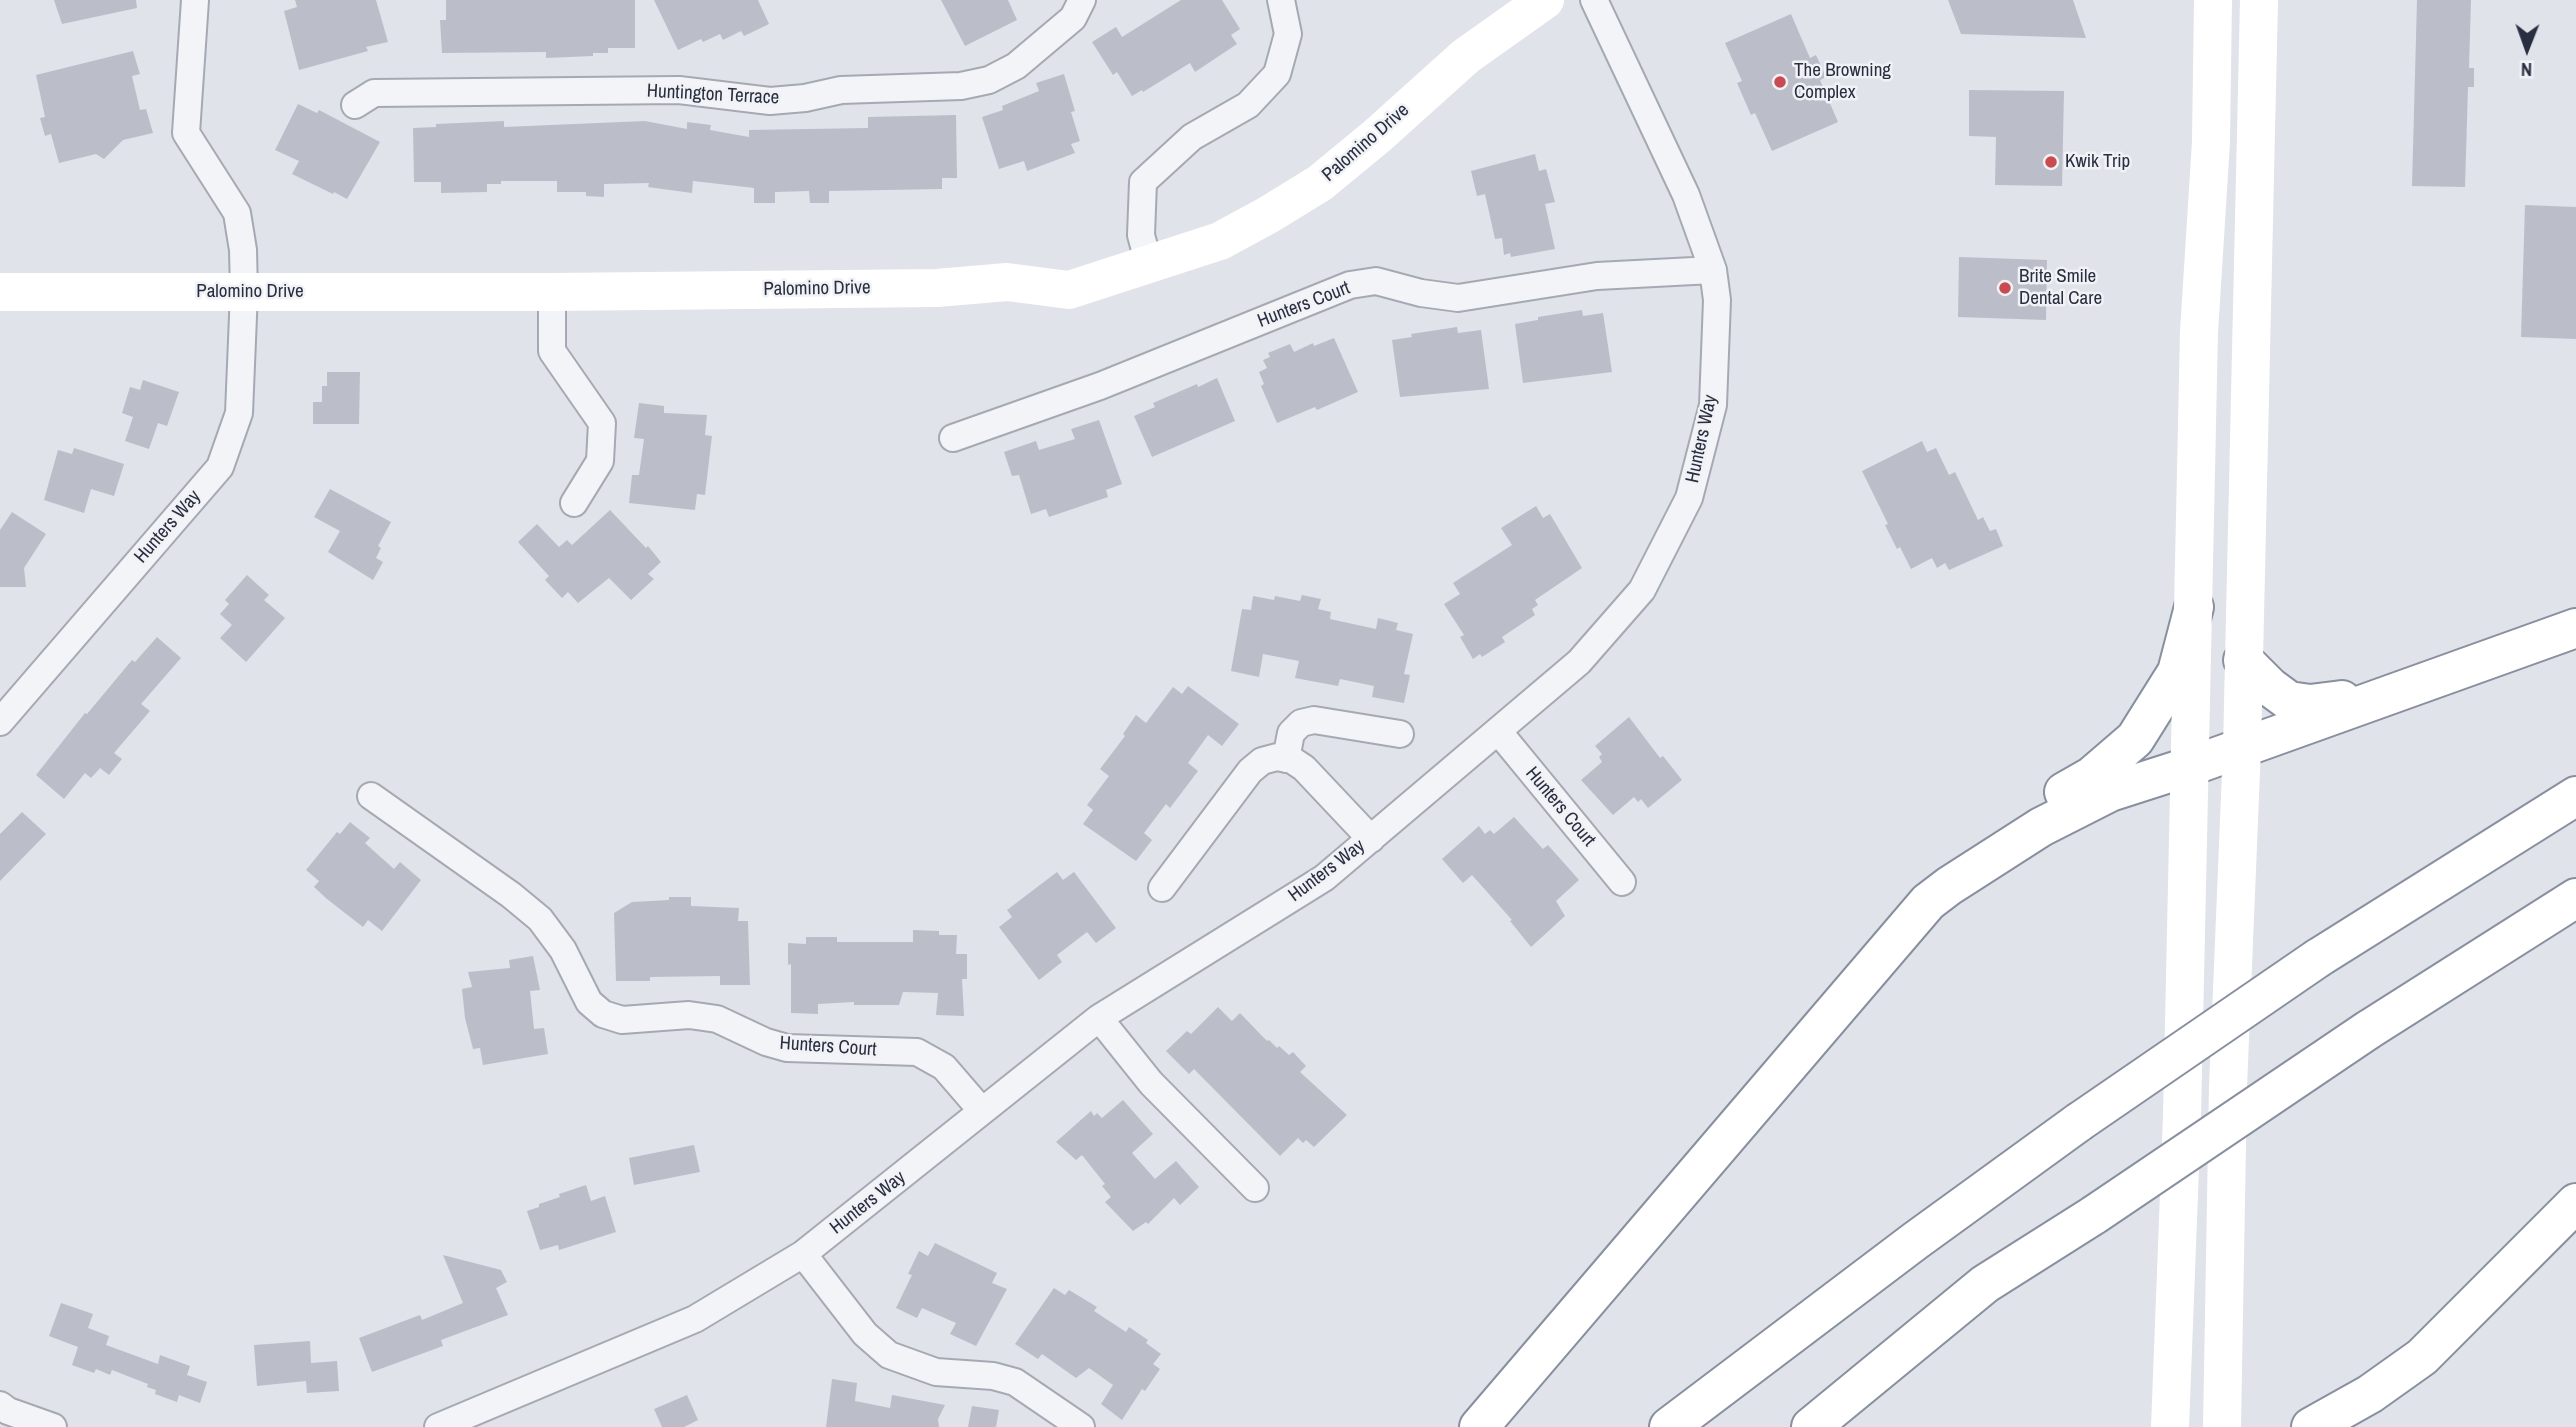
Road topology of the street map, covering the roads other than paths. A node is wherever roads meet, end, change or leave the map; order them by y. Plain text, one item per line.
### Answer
1 (195, 0) edge
2 (1082, 0) edge
3 (1281, 0) edge
4 (1545, 0) edge
5 (1594, 0) edge
6 (2213, 0) edge
7 (2259, 0) edge
8 (355, 104) dead end
9 (1149, 265) junction
10 (1713, 271) junction
11 (0, 292) edge
12 (244, 292) junction
13 (552, 292) junction
14 (953, 438) dead end
15 (574, 503) dead end
16 (2194, 607) junction
17 (2576, 628) edge
18 (2243, 660) junction
19 (2459, 670) junction
20 (0, 722) edge
21 (1498, 731) junction
22 (1399, 734) dead end
23 (2242, 748) junction
24 (1286, 759) junction
25 (2191, 766) junction
26 (371, 796) dead end
27 (2576, 796) edge
28 (1371, 839) junction
29 (1622, 882) dead end
30 (1949, 886) junction
31 (1162, 888) dead end
32 (2576, 898) edge
33 (1099, 1018) junction
34 (982, 1111) junction
35 (1255, 1188) dead end
36 (2576, 1203) edge
37 (803, 1254) junction
38 (2421, 1357) junction
39 (0, 1405) edge
40 (481, 1419) edge
41 (53, 1427) edge
42 (438, 1427) edge
43 (1081, 1427) edge
44 (1479, 1427) edge
45 (1669, 1427) edge
46 (1811, 1427) edge
47 (2170, 1427) edge
48 (2222, 1427) edge
49 (2311, 1427) edge
50 (2367, 1427) edge

1 - 12 street, Hunters Way
2 - 8 street, Huntington Terrace
3 - 9 street
4 - 9 main road, Palomino Drive
5 - 10 street, Hunters Way
6 - 16 main road
7 - 18 main road
9 - 13 main road, Palomino Drive
10 - 14 street, Hunters Court
10 - 21 street, Hunters Way
11 - 12 main road, Palomino Drive
12 - 13 main road, Palomino Drive
12 - 20 street, Hunters Way
13 - 15 street
16 - 25 main road
16 - 30 main road
17 - 19 main road
18 - 19 main road
18 - 23 main road
19 - 23 main road
21 - 28 street, Hunters Way
21 - 29 street, Hunters Court
22 - 24 street
23 - 25 main road
23 - 48 main road
24 - 28 street
24 - 31 street
25 - 30 main road
25 - 47 main road
26 - 34 street, Hunters Court
27 - 45 main road, bridge
28 - 33 street, Hunters Way
30 - 44 main road
32 - 46 main road, bridge
33 - 34 street, Hunters Way
33 - 35 street
34 - 37 street, Hunters Way
36 - 38 main road
37 - 40 street, Hunters Way
37 - 43 street
38 - 49 main road
38 - 50 main road
39 - 41 street
40 - 42 street, Hunters Way

